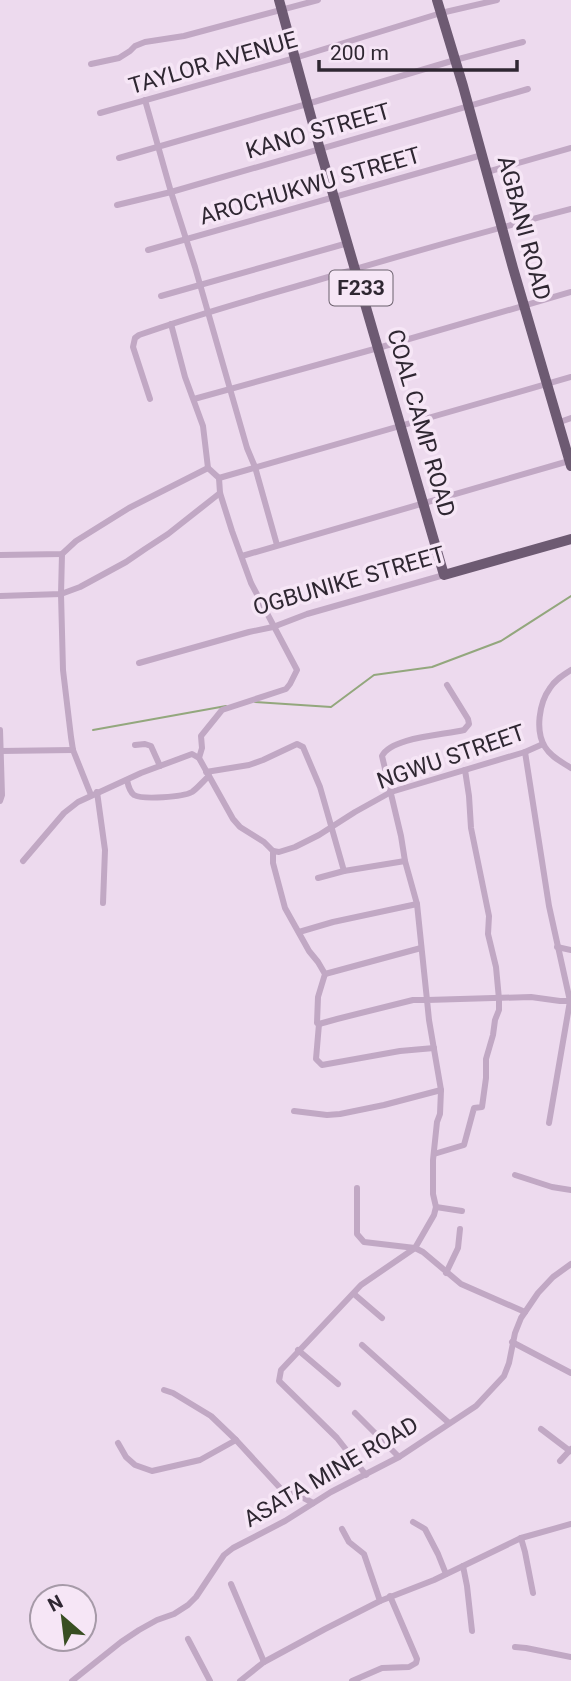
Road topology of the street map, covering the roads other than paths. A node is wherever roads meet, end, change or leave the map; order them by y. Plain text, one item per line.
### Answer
1 (317, 0) edge
2 (437, 0) edge
3 (498, 0) edge
4 (281, 5) edge
5 (441, 13) junction
6 (523, 42) dead end
7 (295, 58) junction
8 (455, 60) junction
9 (92, 64) dead end
10 (528, 89) dead end
11 (145, 100) junction
12 (307, 104) junction
13 (468, 105) junction
14 (100, 113) dead end
15 (158, 147) junction
16 (571, 148) edge
17 (320, 150) junction
18 (482, 155) junction
19 (119, 158) dead end
20 (487, 172) junction
21 (171, 192) junction
22 (335, 198) junction
23 (117, 205) dead end
24 (571, 209) edge
25 (502, 227) junction
26 (187, 240) junction
27 (348, 243) junction
28 (148, 250) dead end
29 (355, 269) junction
30 (201, 286) junction
31 (571, 292) edge
32 (161, 296) dead end
33 (524, 306) junction
34 (208, 312) junction
35 (170, 324) junction
36 (378, 348) junction
37 (571, 377) edge
38 (546, 385) junction
39 (230, 388) junction
40 (150, 399) dead end
41 (194, 399) junction
42 (571, 418) edge
43 (557, 423) junction
44 (400, 426) junction
45 (570, 464) edge
46 (255, 467) junction
47 (208, 468) junction
48 (219, 478) junction
49 (220, 493) junction
50 (422, 503) junction
51 (571, 539) edge
52 (277, 545) junction
53 (62, 554) junction
54 (0, 555) edge
55 (242, 556) junction
56 (444, 575) junction
57 (61, 594) junction
58 (0, 596) edge
59 (273, 627) junction
60 (139, 663) dead end
61 (571, 670) edge
62 (447, 685) dead end
63 (0, 730) edge
64 (543, 744) junction
65 (135, 745) dead end
66 (73, 750) junction
67 (1, 751) edge
68 (525, 752) junction
69 (199, 758) junction
70 (160, 766) junction
71 (571, 768) edge
72 (465, 769) junction
73 (207, 774) junction
74 (127, 780) junction
75 (391, 792) junction
76 (94, 793) junction
77 (0, 802) edge
78 (332, 827) junction
79 (274, 851) junction
80 (23, 861) dead end
81 (405, 862) junction
82 (344, 871) junction
83 (318, 878) dead end
84 (103, 903) dead end
85 (417, 904) junction
86 (299, 932) junction
87 (557, 947) junction
88 (421, 948) junction
89 (571, 950) edge
90 (325, 974) junction
91 (499, 999) junction
92 (427, 1000) junction
93 (570, 1001) edge
94 (319, 1024) junction
95 (434, 1048) junction
96 (441, 1090) junction
97 (294, 1111) dead end
98 (549, 1123) dead end
99 (434, 1154) junction
100 (515, 1175) dead end
101 (357, 1188) dead end
102 (571, 1190) edge
103 (436, 1207) junction
104 (462, 1211) dead end
105 (460, 1229) dead end
106 (415, 1248) junction
107 (571, 1264) edge
108 (446, 1273) junction
109 (354, 1294) junction
110 (525, 1312) junction
111 (382, 1318) dead end
112 (512, 1342) junction
113 (362, 1345) dead end
114 (299, 1350) junction
115 (571, 1373) edge
116 (338, 1384) dead end
117 (164, 1391) dead end
118 (355, 1413) dead end
119 (449, 1423) junction
120 (541, 1429) dead end
121 (236, 1440) junction
122 (118, 1443) dead end
123 (570, 1450) edge
124 (399, 1457) junction
125 (560, 1461) dead end
126 (366, 1475) junction
127 (313, 1503) junction
128 (413, 1522) dead end
129 (571, 1524) edge
130 (342, 1529) dead end
131 (521, 1538) junction
132 (463, 1566) junction
133 (446, 1574) junction
134 (231, 1584) dead end
135 (533, 1593) dead end
136 (390, 1597) junction
137 (380, 1601) junction
138 (472, 1631) dead end
139 (188, 1639) dead end
140 (516, 1647) dead end
141 (571, 1657) edge
142 (264, 1662) junction
143 (72, 1681) edge
144 (210, 1681) edge
145 (240, 1681) edge
146 (352, 1681) edge

1 - 4 street
2 - 5 main road, AGBANI ROAD
3 - 5 street, TAYLOR AVENUE
4 - 7 main road, COAL CAMP ROAD / F233
4 - 9 street
5 - 7 street, TAYLOR AVENUE
5 - 8 main road, AGBANI ROAD
6 - 8 street
7 - 11 street, TAYLOR AVENUE
7 - 12 main road, COAL CAMP ROAD / F233
8 - 12 street
8 - 13 main road, AGBANI ROAD
10 - 13 street, KANO STREET
11 - 14 street, TAYLOR AVENUE
11 - 15 street
12 - 15 street
12 - 17 main road, COAL CAMP ROAD / F233
13 - 17 street, KANO STREET
13 - 18 main road, AGBANI ROAD
15 - 19 street
15 - 21 street
16 - 20 street
17 - 21 street, KANO STREET
17 - 22 main road, COAL CAMP ROAD / F233
18 - 20 main road, AGBANI ROAD
18 - 22 street, AROCHUKWU STREET
20 - 25 main road, AGBANI ROAD
21 - 23 street, KANO STREET
21 - 26 street
22 - 26 street, AROCHUKWU STREET
22 - 27 main road, COAL CAMP ROAD / F233
24 - 25 street
25 - 29 street
25 - 33 main road, AGBANI ROAD
26 - 28 street, AROCHUKWU STREET
26 - 30 street
27 - 29 main road, COAL CAMP ROAD / F233
27 - 30 street
29 - 34 street
29 - 36 main road, COAL CAMP ROAD / F233
30 - 32 street
30 - 34 street
31 - 33 street
33 - 36 street
33 - 38 main road, AGBANI ROAD
34 - 35 street
34 - 39 street
35 - 40 street
35 - 41 street
36 - 39 street
36 - 44 main road, COAL CAMP ROAD / F233
37 - 38 street
38 - 43 main road, AGBANI ROAD
38 - 44 street
39 - 41 street
39 - 46 street
41 - 47 street
42 - 43 street
43 - 45 main road, AGBANI ROAD
44 - 46 street
44 - 50 main road, COAL CAMP ROAD / F233
45 - 50 street
46 - 48 street
46 - 52 street
47 - 48 street
47 - 53 street
48 - 49 street
49 - 55 street
49 - 57 street
50 - 52 street
50 - 56 main road, COAL CAMP ROAD / F233
51 - 56 main road, OGBUNIKE STREET
52 - 55 street
53 - 54 street
53 - 57 street
55 - 59 street
56 - 59 street, OGBUNIKE STREET
57 - 58 street
57 - 66 street
59 - 60 street, OGBUNIKE STREET
59 - 69 street
61 - 64 street
62 - 75 street
63 - 67 street
64 - 68 street, NGWU STREET
64 - 71 street
65 - 70 street
66 - 67 street
66 - 76 street
67 - 77 street
68 - 72 street, NGWU STREET
68 - 87 street
69 - 70 street
69 - 73 street
70 - 74 street
72 - 75 street, NGWU STREET
72 - 91 street
73 - 74 street
73 - 78 street
73 - 79 street
74 - 76 street
75 - 78 street, NGWU STREET
75 - 81 street
76 - 80 street
76 - 84 street
78 - 79 street, NGWU STREET
78 - 82 street
79 - 86 street
81 - 82 street
81 - 85 street
82 - 83 street
85 - 86 street
85 - 88 street
86 - 90 street
87 - 89 street
87 - 93 street
88 - 90 street
88 - 92 street
90 - 94 street
91 - 92 street
91 - 93 street
91 - 99 street
92 - 94 street
92 - 95 street
93 - 98 street
94 - 95 street
95 - 96 street
96 - 97 street
96 - 99 street
99 - 103 street
100 - 102 street
101 - 106 street
103 - 104 street
103 - 106 street
105 - 108 street
106 - 108 street
106 - 109 street
107 - 110 street, ASATA MINE ROAD
108 - 110 street
109 - 111 street
109 - 114 street
110 - 112 street, ASATA MINE ROAD
112 - 115 street
112 - 119 street, ASATA MINE ROAD
113 - 119 street
114 - 116 street
114 - 126 street
117 - 121 street
118 - 124 street
119 - 124 street, ASATA MINE ROAD
120 - 123 street
121 - 122 street
121 - 127 street
123 - 125 street
124 - 126 street, ASATA MINE ROAD
126 - 127 street, ASATA MINE ROAD
127 - 143 street, ASATA MINE ROAD
128 - 133 street
129 - 131 street
130 - 137 street
131 - 132 street
131 - 135 street
132 - 133 street
132 - 138 street
133 - 136 street
134 - 142 street
136 - 137 street
136 - 146 street
137 - 142 street
139 - 144 street
140 - 141 street
142 - 145 street

